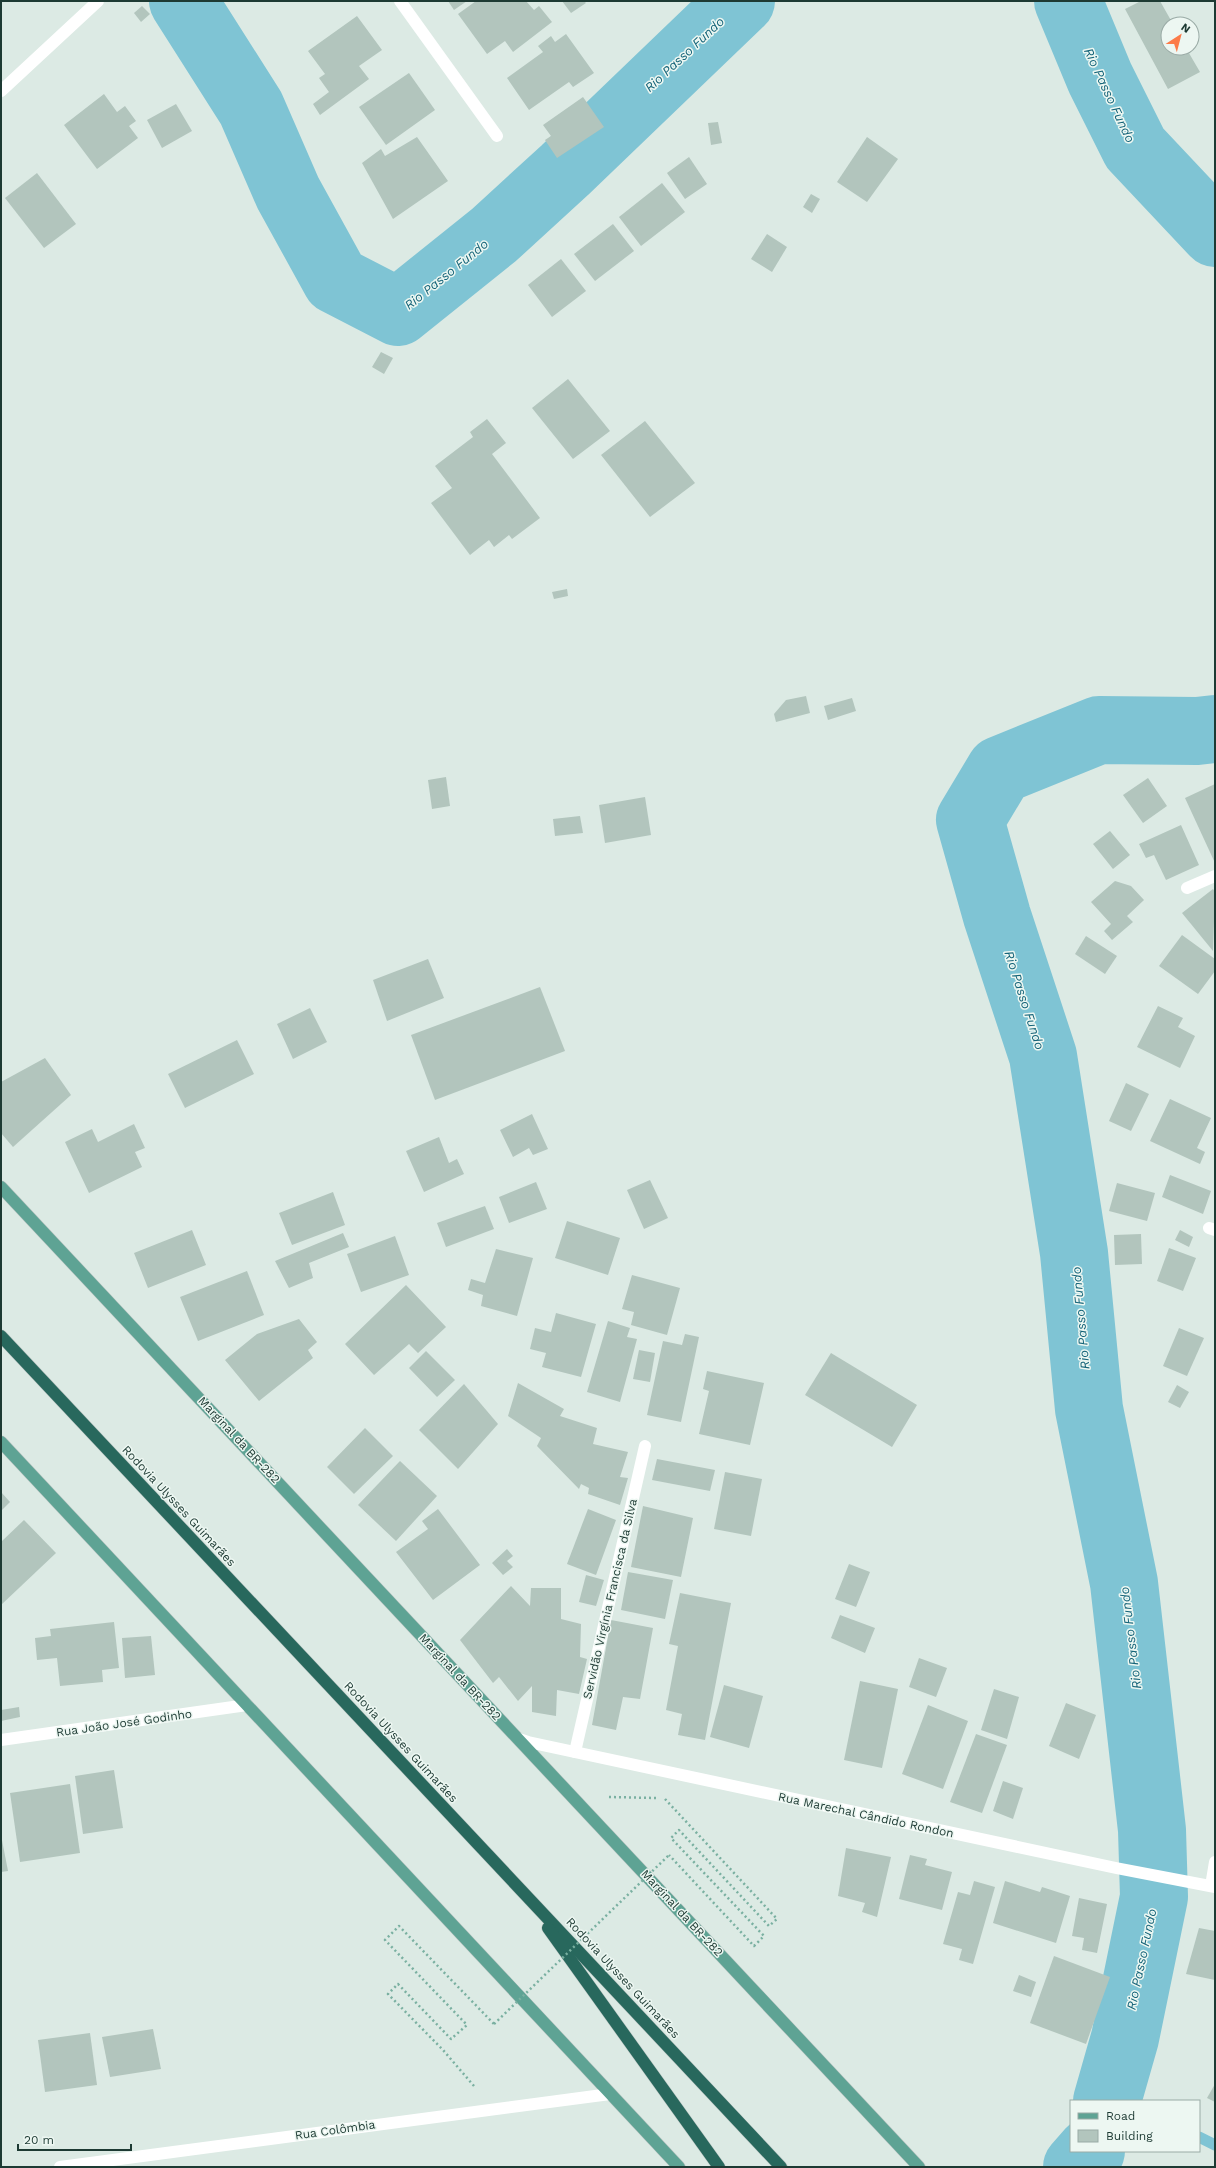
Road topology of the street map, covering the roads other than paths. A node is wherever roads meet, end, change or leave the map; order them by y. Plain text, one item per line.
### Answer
1 (98, 1) edge
2 (400, 1) edge
3 (1, 92) edge
4 (497, 136) dead end
5 (1215, 876) edge
6 (1187, 888) dead end
7 (1, 1187) edge
8 (1, 1336) edge
9 (1, 1442) edge
10 (645, 1446) dead end
11 (247, 1705) junction
12 (518, 1739) junction
13 (1, 1740) edge
14 (575, 1752) junction
15 (1215, 1862) edge
16 (1213, 1887) edge
17 (521, 1890) junction
18 (610, 2094) junction
19 (60, 2167) edge
20 (679, 2167) edge
21 (719, 2167) edge
22 (781, 2167) edge
23 (920, 2167) edge

1 - 3 street
2 - 4 street
5 - 6 street
7 - 12 main road, Marginal da BR-282
8 - 17 highway, Rodovia Ulysses Guimarães
9 - 11 main road
10 - 14 street, Servidão Virgínia Francisca da Silva
11 - 13 street, Rua João José Godinho
11 - 18 main road
12 - 14 street, Rua Marechal Cândido Rondon
12 - 23 main road, Marginal da BR-282
14 - 16 street, Rua Marechal Cândido Rondon
15 - 16 street
17 - 21 highway
17 - 22 highway, Rodovia Ulysses Guimarães
18 - 19 street, Rua Colômbia
18 - 20 main road

